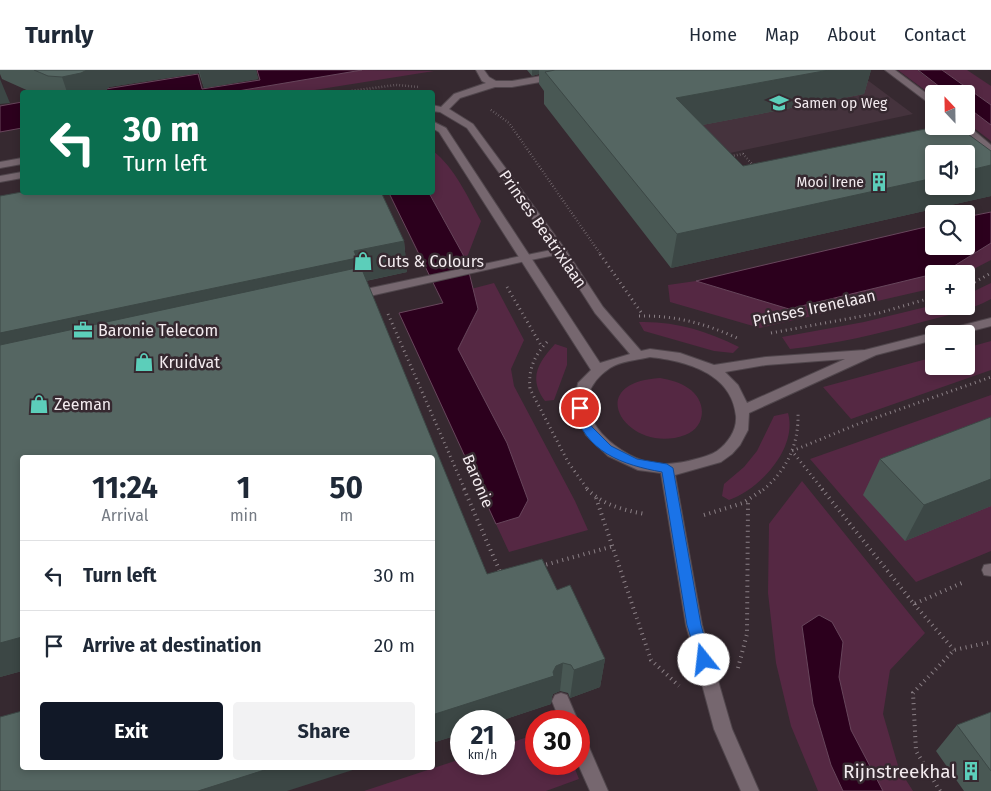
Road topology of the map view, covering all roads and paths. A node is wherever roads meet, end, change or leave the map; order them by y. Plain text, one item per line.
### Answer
1 (480, 70) edge
2 (591, 70) edge
3 (889, 70) edge
4 (494, 84) junction
5 (358, 90) edge
6 (434, 90) edge
7 (435, 90) edge
8 (458, 96) junction
9 (925, 97) edge
10 (438, 109) edge
11 (435, 126) edge
12 (974, 135) edge
13 (991, 150) edge
14 (725, 157) edge
15 (20, 161) edge
16 (0, 165) edge
17 (758, 170) edge
18 (20, 175) edge
19 (0, 179) edge
20 (561, 250) junction
21 (526, 258) junction
22 (494, 265) junction
23 (991, 273) edge
24 (431, 279) joint
25 (975, 282) edge
26 (378, 290) junction
27 (340, 299) edge
28 (925, 300) edge
29 (644, 315) joint
30 (991, 315) edge
31 (991, 322) edge
32 (978, 325) junction
33 (975, 326) edge
34 (769, 333) dead end
35 (925, 338) edge
36 (743, 341) dead end
37 (542, 347) dead end
38 (872, 352) junction
39 (637, 354) junction
40 (598, 370) junction
41 (712, 370) junction
42 (991, 377) edge
43 (742, 411) junction
44 (667, 468) junction
45 (596, 498) dead end
46 (748, 502) dead end
47 (614, 546) junction
48 (540, 567) edge
49 (990, 570) edge
50 (494, 580) edge
51 (914, 604) junction
52 (991, 642) edge
53 (954, 650) junction
54 (737, 672) dead end
55 (680, 687) dead end
56 (561, 701) dead end
57 (565, 710) edge
58 (590, 770) edge
59 (599, 791) edge
60 (750, 791) edge
61 (940, 791) edge

1 - 4 street
2 - 4 street
3 - 9 street
4 - 8 street
5 - 6 path, Prinses Beatrixlaan
7 - 8 path, Prinses Beatrixlaan
8 - 10 street
8 - 29 path, Prinses Beatrixlaan
10 - 20 street, Prinses Beatrixlaan
11 - 21 street, Prinses Beatrixlaan
12 - 13 street
14 - 17 path
15 - 16 street
18 - 19 street
20 - 21 street
20 - 39 street, Prinses Beatrixlaan
21 - 22 street
21 - 40 street, Prinses Beatrixlaan
22 - 24 street
22 - 37 path
23 - 25 path
24 - 26 street
26 - 27 street
26 - 50 path, Baronie
28 - 34 path, Prinses Irenelaan
29 - 36 path, Prinses Irenelaan
30 - 32 street
31 - 32 street
32 - 33 street
35 - 38 street
38 - 41 street
38 - 43 street
39 - 40 street
39 - 41 street
40 - 44 street
41 - 43 street
42 - 51 path
43 - 44 street
44 - 60 street
45 - 47 path
46 - 54 path
47 - 48 path
47 - 55 path
49 - 51 path
51 - 53 path
52 - 53 path
53 - 61 path
56 - 57 street
58 - 59 street

